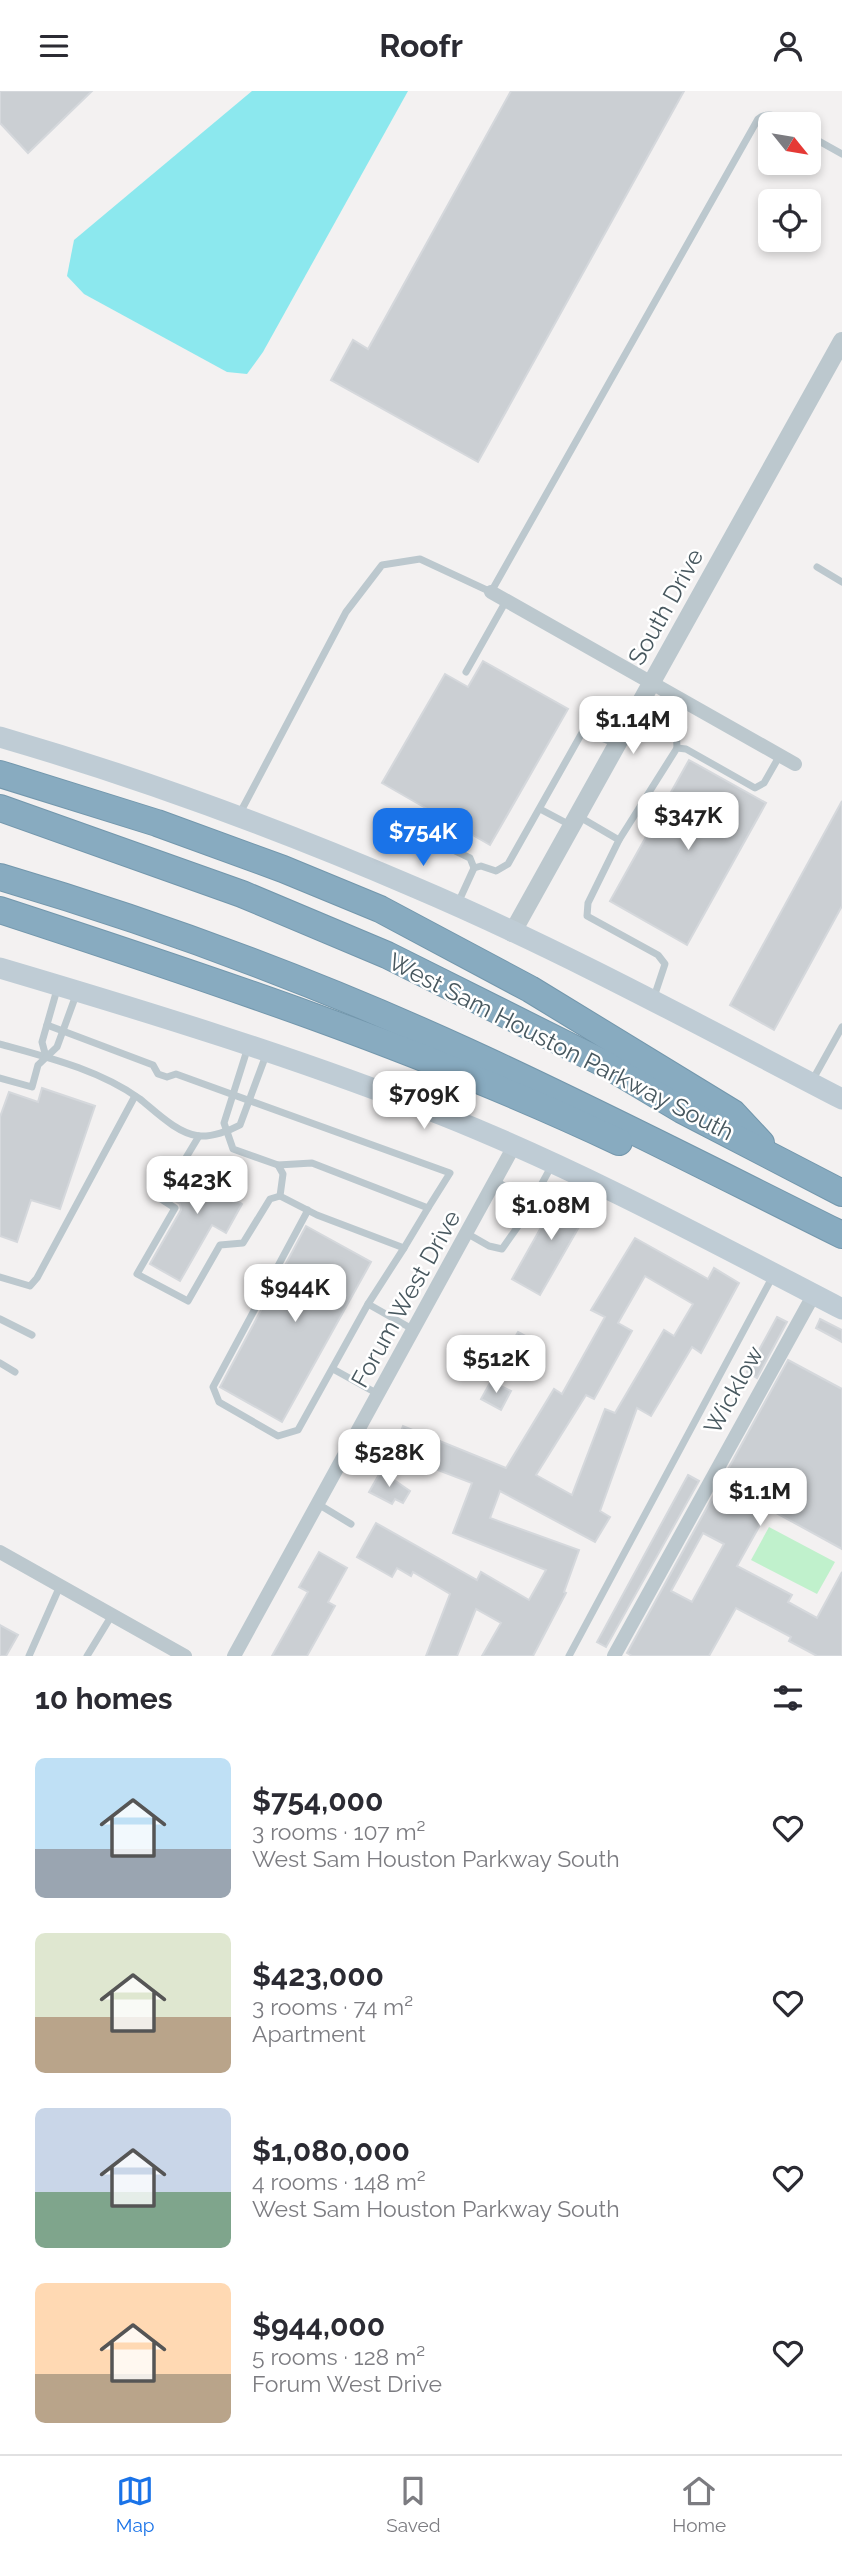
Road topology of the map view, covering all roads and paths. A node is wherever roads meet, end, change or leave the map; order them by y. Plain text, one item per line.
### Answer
1 (758, 120) edge
2 (821, 142) edge
3 (842, 154) edge
4 (842, 341) edge
5 (817, 568) dead end
6 (842, 582) edge
7 (491, 593) junction
8 (506, 601) junction
9 (466, 671) dead end
10 (652, 684) junction
11 (686, 703) junction
12 (0, 737) edge
13 (618, 745) junction
14 (677, 748) junction
15 (780, 755) junction
16 (795, 764) dead end
17 (0, 774) edge
18 (0, 782) edge
19 (56, 790) junction
20 (0, 807) edge
21 (540, 809) junction
22 (238, 816) junction
23 (388, 819) dead end
24 (575, 821) junction
25 (618, 840) junction
26 (474, 868) junction
27 (0, 877) edge
28 (456, 907) junction
29 (0, 910) edge
30 (512, 933) junction
31 (0, 968) edge
32 (68, 988) junction
33 (653, 1001) junction
34 (47, 1025) junction
35 (842, 1027) edge
36 (64, 1030) junction
37 (839, 1040) edge
38 (0, 1044) edge
39 (258, 1049) junction
40 (46, 1056) junction
41 (0, 1078) edge
42 (811, 1083) junction
43 (234, 1092) junction
44 (135, 1096) junction
45 (250, 1098) junction
46 (842, 1099) edge
47 (229, 1131) junction
48 (199, 1136) junction
49 (514, 1146) junction
50 (668, 1148) junction
51 (777, 1159) junction
52 (552, 1163) junction
53 (278, 1165) junction
54 (496, 1181) junction
55 (842, 1193) edge
56 (280, 1196) junction
57 (532, 1203) junction
58 (428, 1208) junction
59 (308, 1210) junction
60 (468, 1234) junction
61 (842, 1235) edge
62 (404, 1248) junction
63 (774, 1274) junction
64 (0, 1277) edge
65 (814, 1294) junction
66 (368, 1304) junction
67 (842, 1309) edge
68 (0, 1319) edge
69 (415, 1331) junction
70 (32, 1335) dead end
71 (0, 1363) edge
72 (332, 1369) junction
73 (15, 1372) dead end
74 (379, 1394) junction
75 (317, 1504) junction
76 (351, 1524) dead end
77 (0, 1552) edge
78 (60, 1586) junction
79 (112, 1615) junction
80 (29, 1656) edge
81 (87, 1656) edge
82 (185, 1656) edge
83 (234, 1656) edge
84 (569, 1656) edge
85 (614, 1656) edge

1 - 7 lane
2 - 3 lane
4 - 10 street, South Drive
5 - 6 lane
7 - 8 street
7 - 22 lane
8 - 9 lane
8 - 10 street
10 - 11 street
10 - 13 street, South Drive
11 - 14 lane
11 - 15 street
12 - 22 main road
13 - 21 lane
13 - 24 street, South Drive
14 - 15 lane
14 - 25 lane
15 - 16 street
17 - 19 highway
18 - 19 highway
19 - 51 highway
20 - 51 highway, West Sam Houston Parkway South
21 - 24 lane
21 - 26 lane
22 - 28 main road
23 - 26 lane
24 - 25 lane
24 - 30 street, South Drive
25 - 33 lane
26 - 28 lane
27 - 50 highway, West Sam Houston Parkway South
28 - 30 main road
29 - 50 highway
30 - 33 main road
31 - 32 main road
32 - 34 lane
32 - 36 lane
32 - 39 main road
33 - 42 main road
34 - 36 lane
34 - 40 lane
35 - 37 lane
36 - 40 lane
36 - 43 lane
37 - 42 lane
38 - 40 lane
39 - 43 lane
39 - 45 lane
39 - 49 main road
40 - 41 lane
40 - 44 lane
42 - 46 main road
43 - 45 lane
43 - 47 lane
44 - 48 lane
44 - 64 lane
45 - 47 lane
45 - 58 lane
47 - 48 lane
47 - 53 lane
48 - 56 lane
49 - 52 main road
49 - 54 street, Forum West Drive
50 - 61 highway, West Sam Houston Parkway South
51 - 55 highway, West Sam Houston Parkway South
52 - 57 lane
52 - 63 main road
53 - 56 lane
53 - 58 lane
54 - 57 lane
54 - 60 street, Forum West Drive
56 - 59 lane
57 - 60 lane
58 - 62 lane
59 - 62 lane
59 - 72 lane
60 - 69 street, Forum West Drive
62 - 66 lane
63 - 65 main road
63 - 84 lane
65 - 67 main road
65 - 85 street, Wicklow
66 - 69 lane
66 - 72 lane
68 - 70 lane
69 - 74 street, Forum West Drive
71 - 73 lane
72 - 74 lane
74 - 75 street, Forum West Drive
75 - 76 lane
75 - 83 street, Forum West Drive
77 - 78 street
78 - 79 street
78 - 80 lane
79 - 81 lane
79 - 82 street

